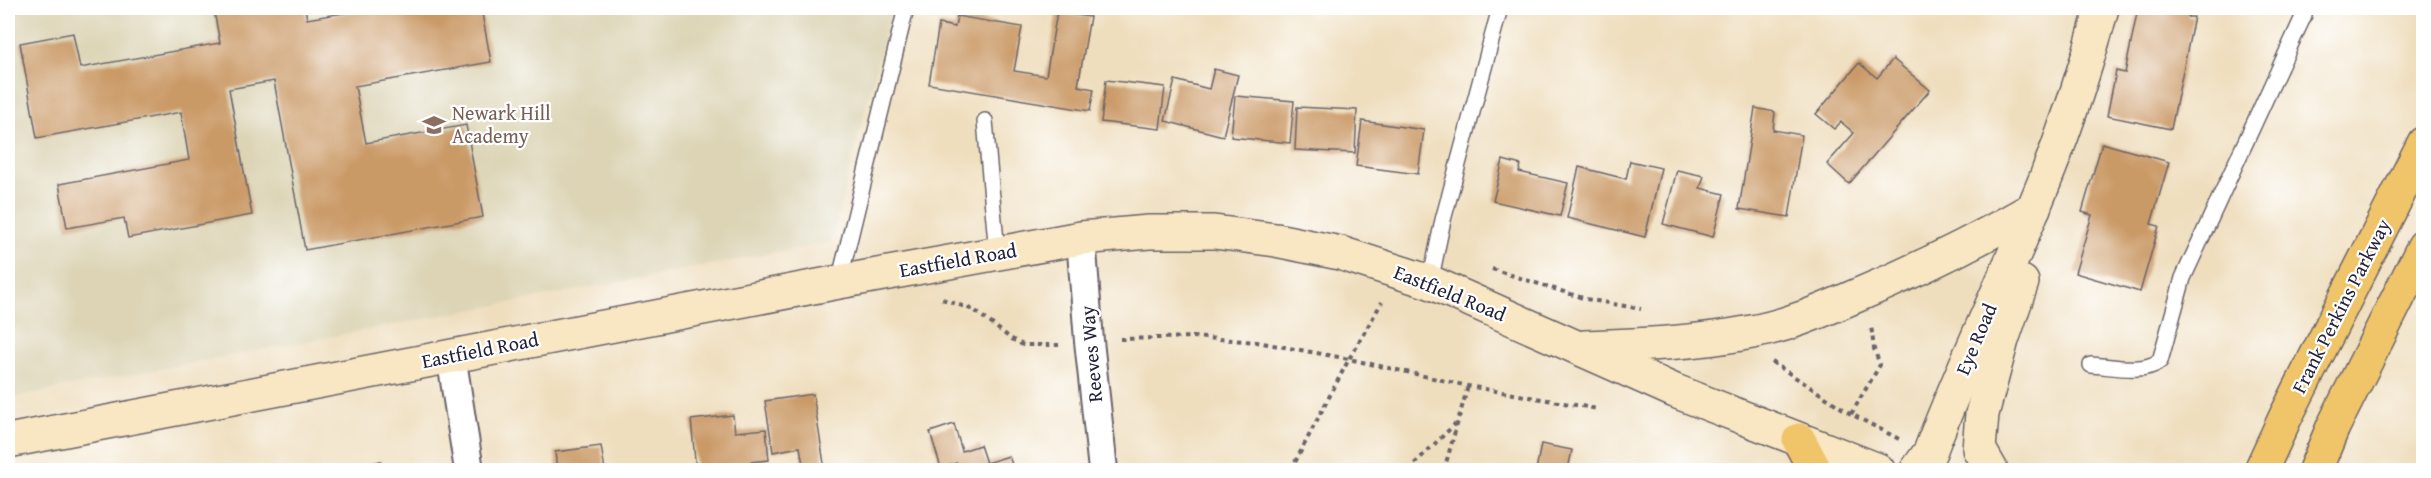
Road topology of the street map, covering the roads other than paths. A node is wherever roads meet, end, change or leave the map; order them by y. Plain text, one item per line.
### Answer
1 (906, 8) edge
2 (1500, 8) edge
3 (2102, 8) edge
4 (2305, 8) edge
5 (985, 121) dead end
6 (2424, 143) edge
7 (2034, 208) junction
8 (1082, 238) junction
9 (2424, 246) edge
10 (997, 253) junction
11 (1433, 267) junction
12 (839, 282) junction
13 (1576, 347) junction
14 (451, 356) junction
15 (2091, 364) dead end
16 (1799, 440) junction
17 (8, 441) edge
18 (1912, 457) edge
19 (469, 471) edge
20 (1103, 471) edge
21 (1815, 471) edge
22 (1878, 471) edge
23 (1991, 471) edge
24 (2261, 471) edge
25 (2315, 471) edge

1 - 12 lane
2 - 11 lane
3 - 7 street, Eye Road
4 - 15 lane
5 - 10 lane
6 - 24 highway, Frank Perkins Parkway
7 - 13 street
7 - 18 street, Eye Road
7 - 23 street, Eye Road
8 - 10 street, Eastfield Road
8 - 11 street, Eastfield Road
8 - 20 street, Reeves Way
9 - 25 highway
10 - 12 street, Eastfield Road
11 - 13 street, Eastfield Road
12 - 14 street, Eastfield Road
13 - 16 street, Eastfield Road
14 - 17 street, Eastfield Road
14 - 19 street
16 - 21 highway
16 - 22 street, Eastfield Road

